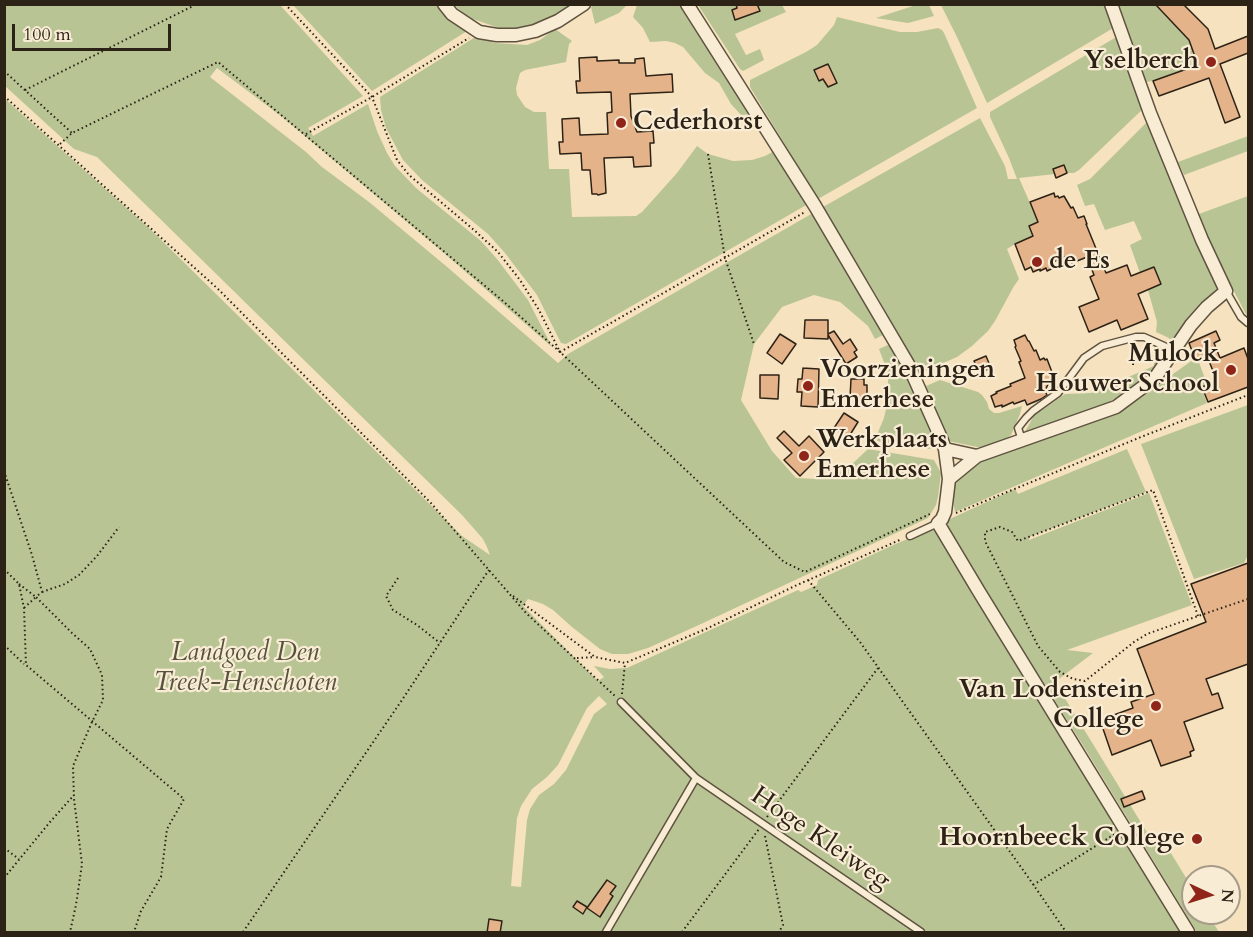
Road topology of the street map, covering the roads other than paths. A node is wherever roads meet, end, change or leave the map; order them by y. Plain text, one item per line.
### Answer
1 (444, 4) edge
2 (584, 4) edge
3 (687, 4) edge
4 (1111, 4) edge
5 (1226, 291) junction
6 (1248, 323) edge
7 (1173, 350) junction
8 (1022, 441) junction
9 (945, 449) junction
10 (977, 456) junction
11 (949, 479) junction
12 (942, 516) junction
13 (910, 536) road end
14 (621, 702) road end
15 (696, 778) junction
16 (606, 933) edge
17 (921, 933) edge
18 (1188, 933) edge

1 - 2 street
3 - 9 street
4 - 5 street
5 - 6 lane
5 - 7 street
7 - 8 street
7 - 8 lane
8 - 10 street
9 - 10 street
9 - 11 street
10 - 11 street
11 - 12 street
12 - 13 lane
12 - 18 street
14 - 15 lane, Hoge Kleiweg
15 - 16 lane
15 - 17 lane, Hoge Kleiweg

